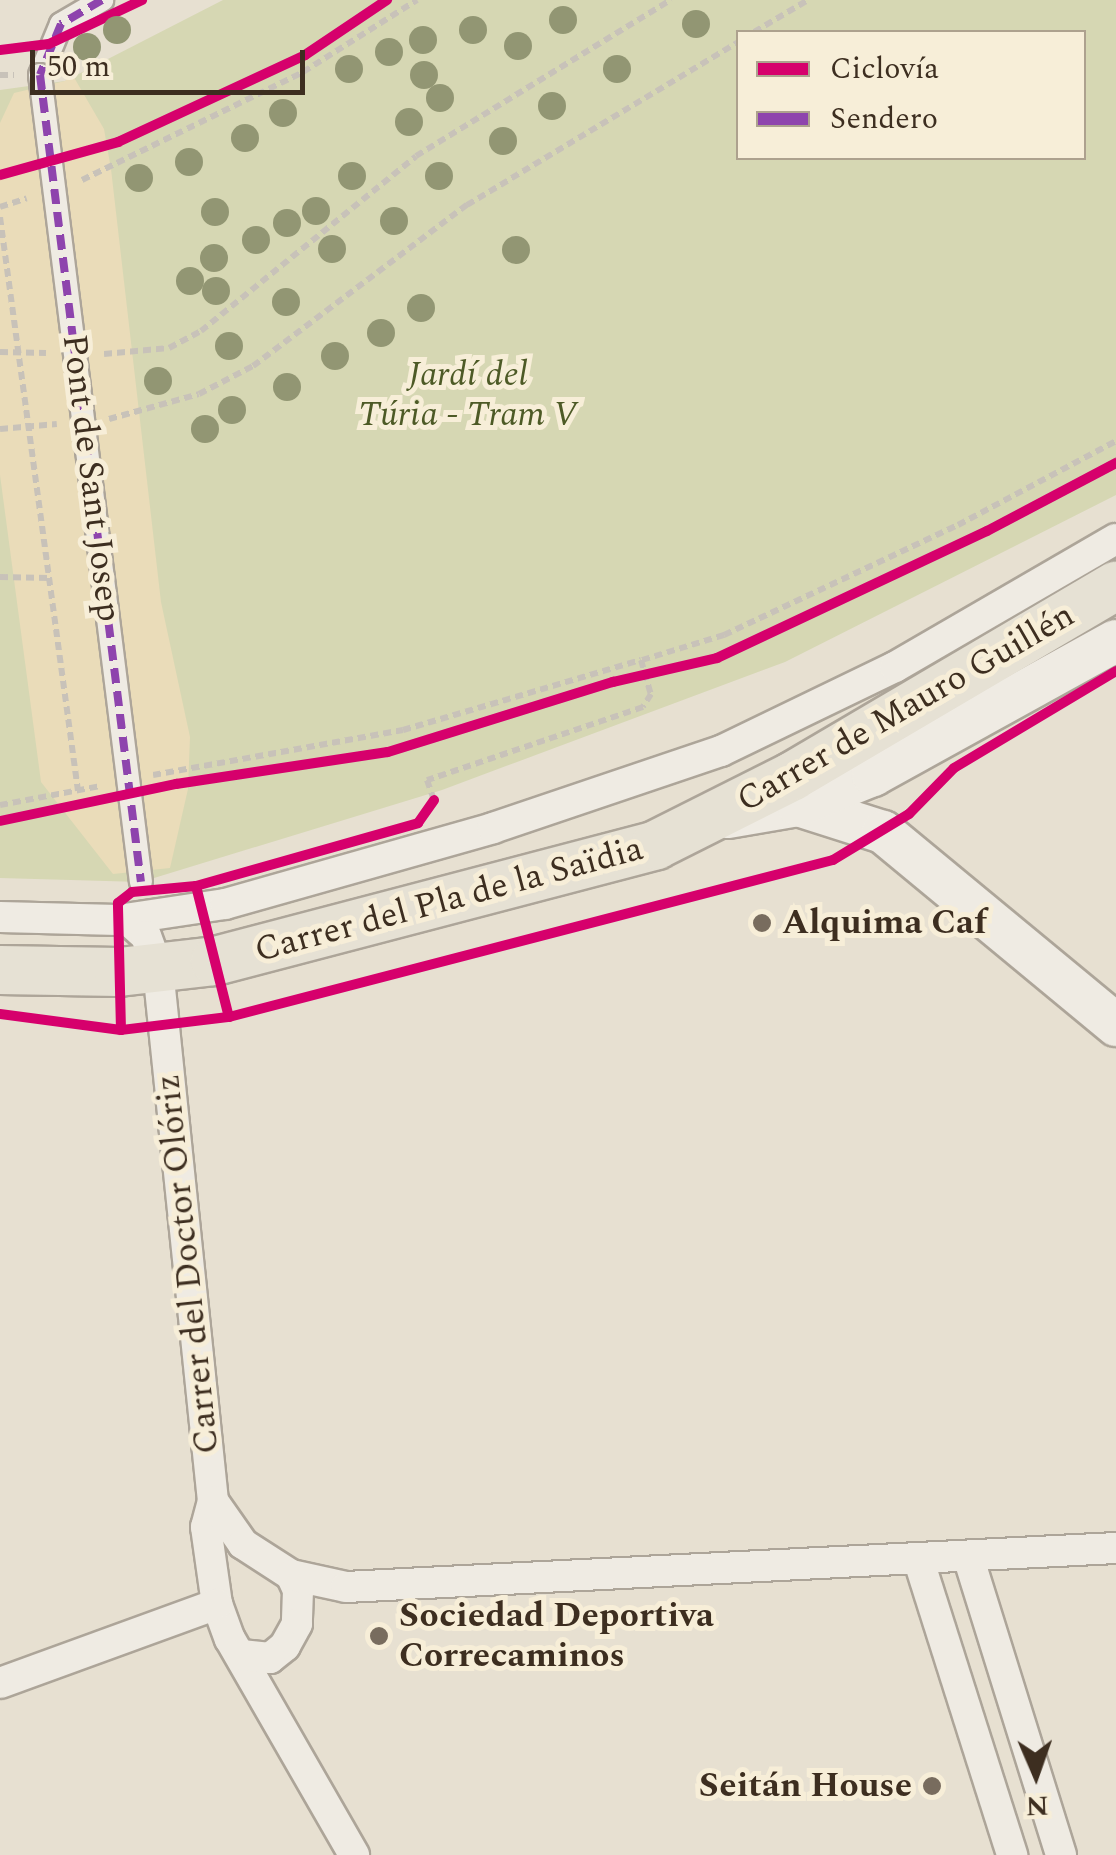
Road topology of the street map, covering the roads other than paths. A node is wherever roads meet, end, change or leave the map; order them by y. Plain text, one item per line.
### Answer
1 (102, 0) edge
2 (1116, 539) edge
3 (1116, 586) edge
4 (1116, 641) edge
5 (721, 751) joint
6 (798, 805) junction
7 (715, 818) junction
8 (141, 882) dead end
9 (0, 917) edge
10 (127, 919) junction
11 (158, 969) junction
12 (0, 970) edge
13 (1116, 1025) edge
14 (213, 1501) junction
15 (1116, 1548) edge
16 (968, 1556) junction
17 (918, 1558) junction
18 (279, 1568) junction
19 (215, 1591) junction
20 (241, 1655) junction
21 (0, 1683) edge
22 (354, 1855) edge
23 (1012, 1855) edge
24 (1061, 1855) edge

1 - 8 street, Pont de Sant Josep, bridge
2 - 5 street, Carrer de Mauro Guillén
3 - 7 main road, Carrer de Mauro Guillén
4 - 6 main road, Carrer de Mauro Guillén
5 - 10 street, Carrer del Pla de la Saïdia
6 - 7 main road, Carrer de Mauro Guillén
6 - 13 main road
7 - 11 main road, Carrer del Pla de la Saïdia
9 - 10 street, Carrer del Pla de la Saïdia
10 - 11 street, Carrer del Doctor Olóriz
11 - 12 main road, Carrer del Pla de la Saïdia
11 - 14 street, Carrer del Doctor Olóriz
14 - 18 street, Carrer del Doctor Olóriz
14 - 19 street, Carrer del Doctor Olóriz
15 - 16 street
16 - 17 street
16 - 24 street
17 - 18 street
17 - 23 street
18 - 19 street
18 - 20 street
19 - 20 street, Carrer del Doctor Olóriz
19 - 21 street
20 - 22 street, Carrer del Doctor Olóriz

